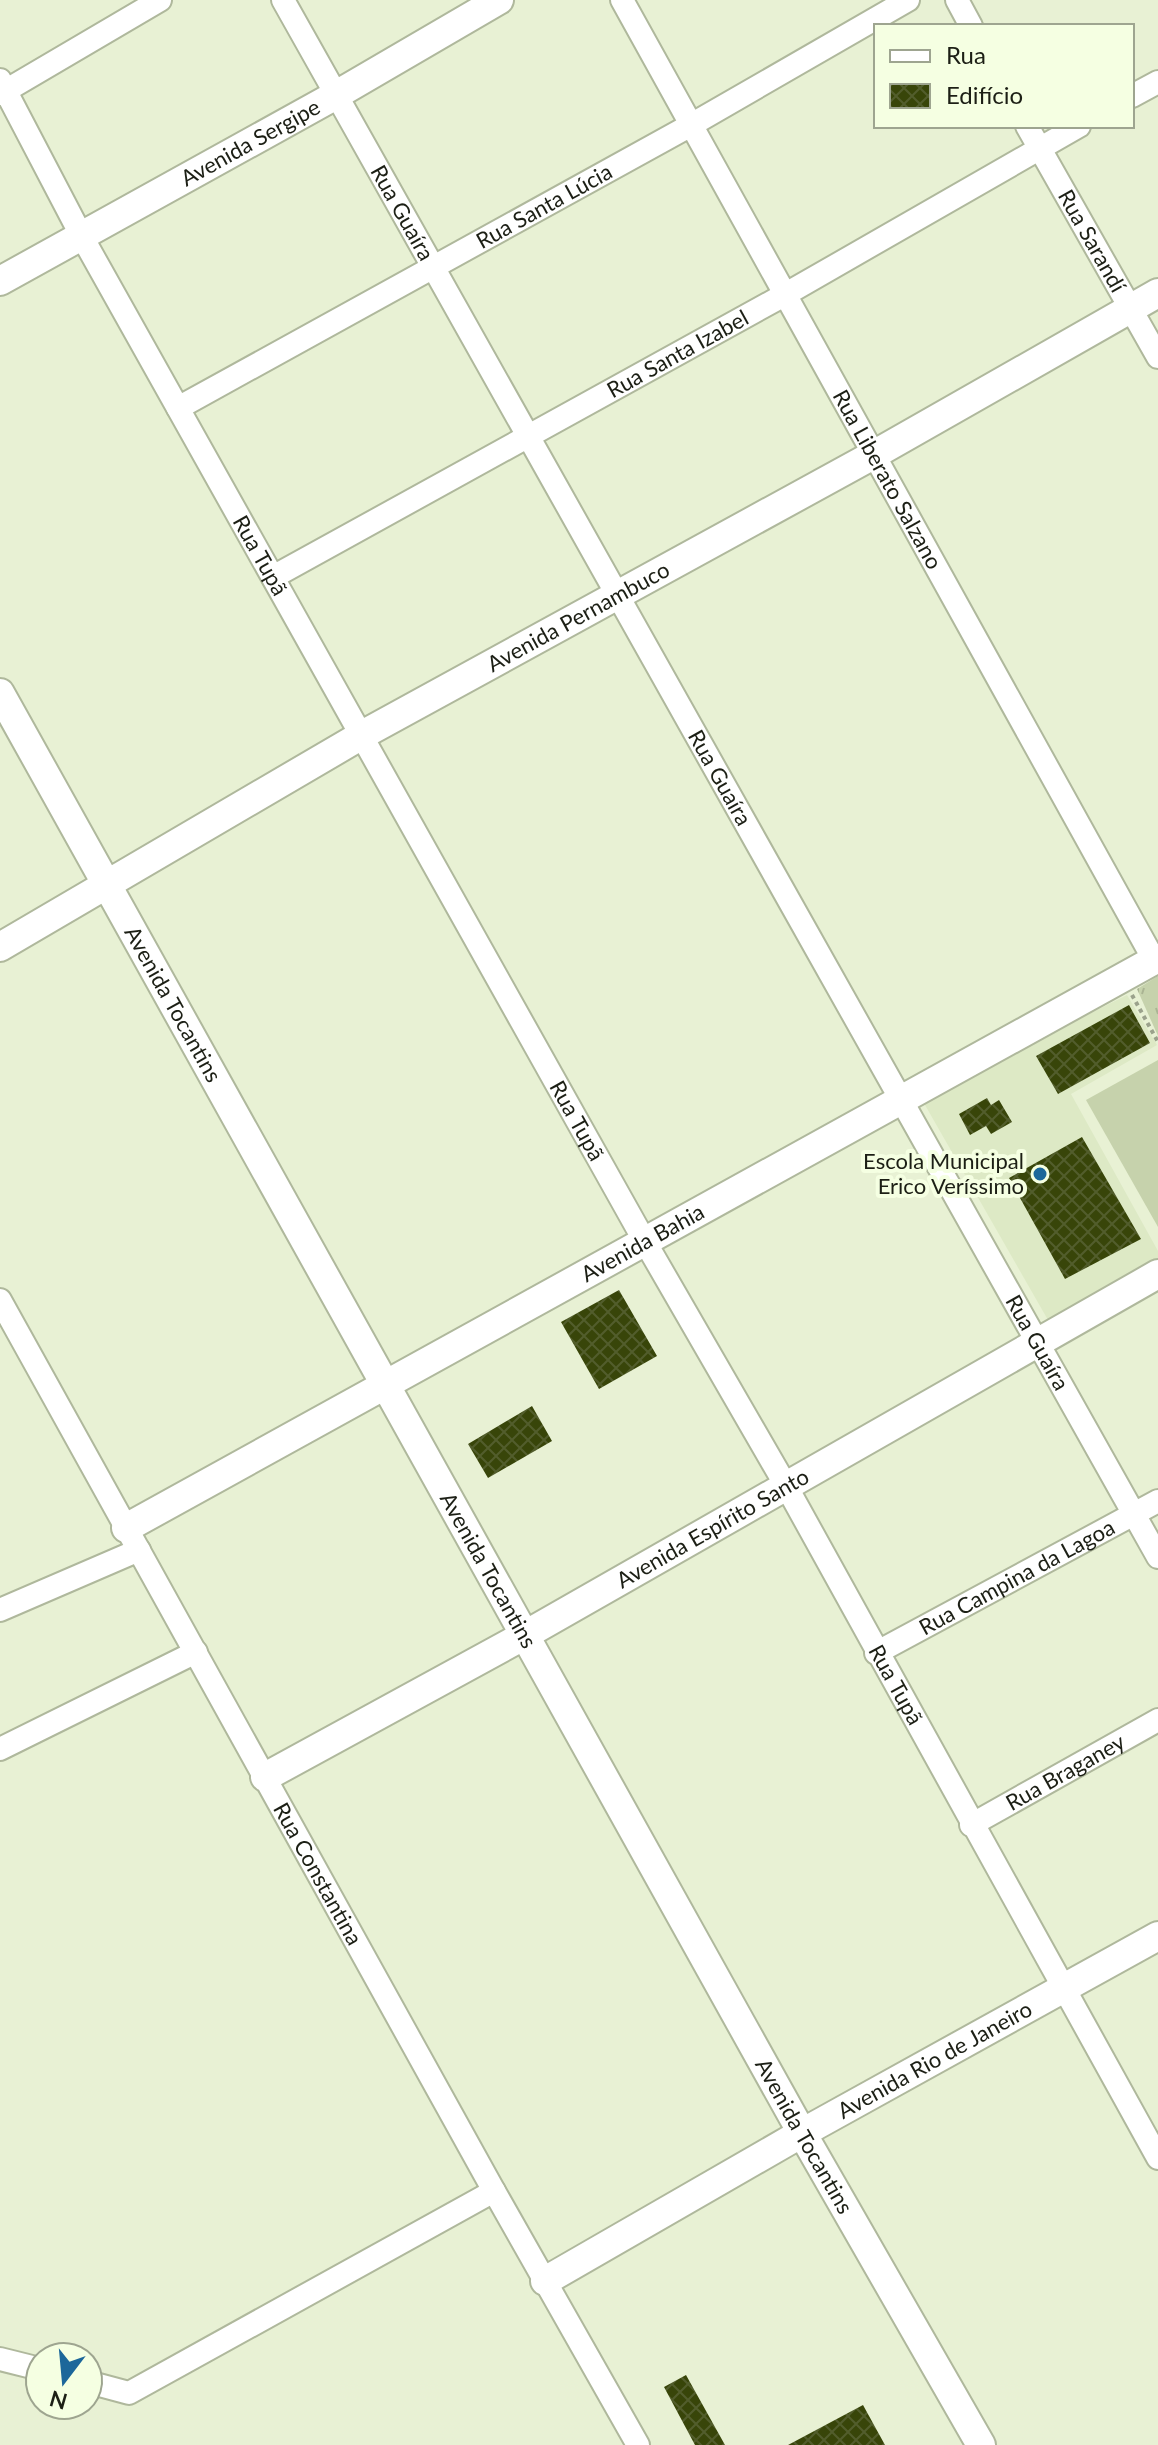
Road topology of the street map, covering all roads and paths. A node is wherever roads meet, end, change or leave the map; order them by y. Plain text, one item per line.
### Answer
1 (160, 0) edge
2 (283, 0) edge
3 (499, 0) edge
4 (622, 0) edge
5 (908, 0) edge
6 (957, 0) edge
7 (970, 24) edge
8 (1158, 82) edge
9 (2, 88) edge
10 (336, 95) junction
11 (1134, 95) edge
12 (691, 125) junction
13 (1028, 128) edge
14 (1075, 128) edge
15 (1040, 148) junction
16 (81, 235) junction
17 (434, 267) junction
18 (0, 281) edge
19 (1158, 293) edge
20 (786, 294) junction
21 (1130, 308) junction
22 (1158, 357) edge
23 (178, 408) junction
24 (529, 436) junction
25 (875, 454) junction
26 (273, 577) junction
27 (618, 595) junction
28 (0, 693) edge
29 (362, 735) junction
30 (106, 887) junction
31 (0, 947) edge
32 (1156, 959) edge
33 (1123, 978) junction
34 (1158, 1042) edge
35 (901, 1100) junction
36 (644, 1240) junction
37 (1158, 1274) edge
38 (0, 1300) edge
39 (1038, 1344) junction
40 (387, 1385) junction
41 (785, 1484) junction
42 (1158, 1501) edge
43 (1134, 1514) junction
44 (132, 1539) junction
45 (1158, 1557) edge
46 (0, 1610) edge
47 (525, 1635) junction
48 (196, 1652) junction
49 (876, 1653) junction
50 (1158, 1720) edge
51 (0, 1749) edge
52 (265, 1777) junction
53 (971, 1825) junction
54 (1158, 1936) edge
55 (1063, 1988) junction
56 (802, 2133) junction
57 (1155, 2147) edge
58 (494, 2191) junction
59 (545, 2281) junction
60 (0, 2359) edge
61 (24, 2365) edge
62 (104, 2386) edge
63 (638, 2445) edge
64 (981, 2445) edge

1 - 9 street
2 - 10 street, Rua Guaíra
3 - 10 street, Avenida Sergipe
4 - 12 street, Rua Liberato Salzano
5 - 12 street, Rua Santa Lúcia
6 - 7 street
8 - 11 street
9 - 16 street, Rua Tupã
10 - 16 street, Avenida Sergipe
10 - 17 street, Rua Guaíra
12 - 17 street, Rua Santa Lúcia
12 - 20 street, Rua Liberato Salzano
13 - 15 street, Rua Sarandí
14 - 15 street, Rua Santa Izabel
15 - 20 street, Rua Santa Izabel
15 - 21 street, Rua Sarandí
16 - 18 street, Avenida Sergipe
16 - 23 street, Rua Tupã
17 - 23 street, Rua Santa Lúcia
17 - 24 street, Rua Guaíra
19 - 21 street, Avenida Pernambuco
20 - 24 street, Rua Santa Izabel
20 - 25 street, Rua Liberato Salzano
21 - 22 street, Rua Sarandí
21 - 25 street, Avenida Pernambuco
23 - 26 street, Rua Tupã
24 - 26 street, Rua Santa Izabel
24 - 27 street, Rua Guaíra
25 - 27 street, Avenida Pernambuco
25 - 32 street, Rua Liberato Salzano
26 - 29 street, Rua Tupã
27 - 29 street, Avenida Pernambuco
27 - 35 street, Rua Guaíra
28 - 30 street, Avenida Tocantins
29 - 30 street, Avenida Pernambuco
29 - 36 street, Rua Tupã
30 - 31 street, Avenida Pernambuco
30 - 40 street, Avenida Tocantins
32 - 33 street, Avenida Bahia
33 - 34 path
33 - 35 street, Avenida Bahia
35 - 36 street, Avenida Bahia
35 - 39 street, Rua Guaíra
36 - 40 street, Avenida Bahia
36 - 41 street, Rua Tupã
37 - 39 street, Avenida Espírito Santo
38 - 44 street, Rua Constantina
39 - 41 street, Avenida Espírito Santo
39 - 43 street, Rua Guaíra
40 - 44 street, Avenida Bahia
40 - 47 street, Avenida Tocantins
41 - 47 street, Avenida Espírito Santo
41 - 49 street, Rua Tupã
42 - 43 street, Rua Campina da Lagoa
43 - 45 street, Rua Guaíra
43 - 49 street, Rua Campina da Lagoa
44 - 46 street
44 - 48 street, Rua Constantina
47 - 52 street, Avenida Espírito Santo
47 - 56 street, Avenida Tocantins
48 - 51 street
48 - 52 street, Rua Constantina
49 - 53 street, Rua Tupã
50 - 53 street, Rua Braganey
52 - 58 street, Rua Constantina
53 - 55 street, Rua Tupã
54 - 55 street, Avenida Rio de Janeiro
55 - 56 street, Avenida Rio de Janeiro
55 - 57 street, Rua Tupã
56 - 59 street, Avenida Rio de Janeiro
56 - 64 street, Avenida Tocantins
58 - 59 street, Rua Constantina
58 - 62 street
59 - 63 street, Rua Constantina
60 - 61 street

